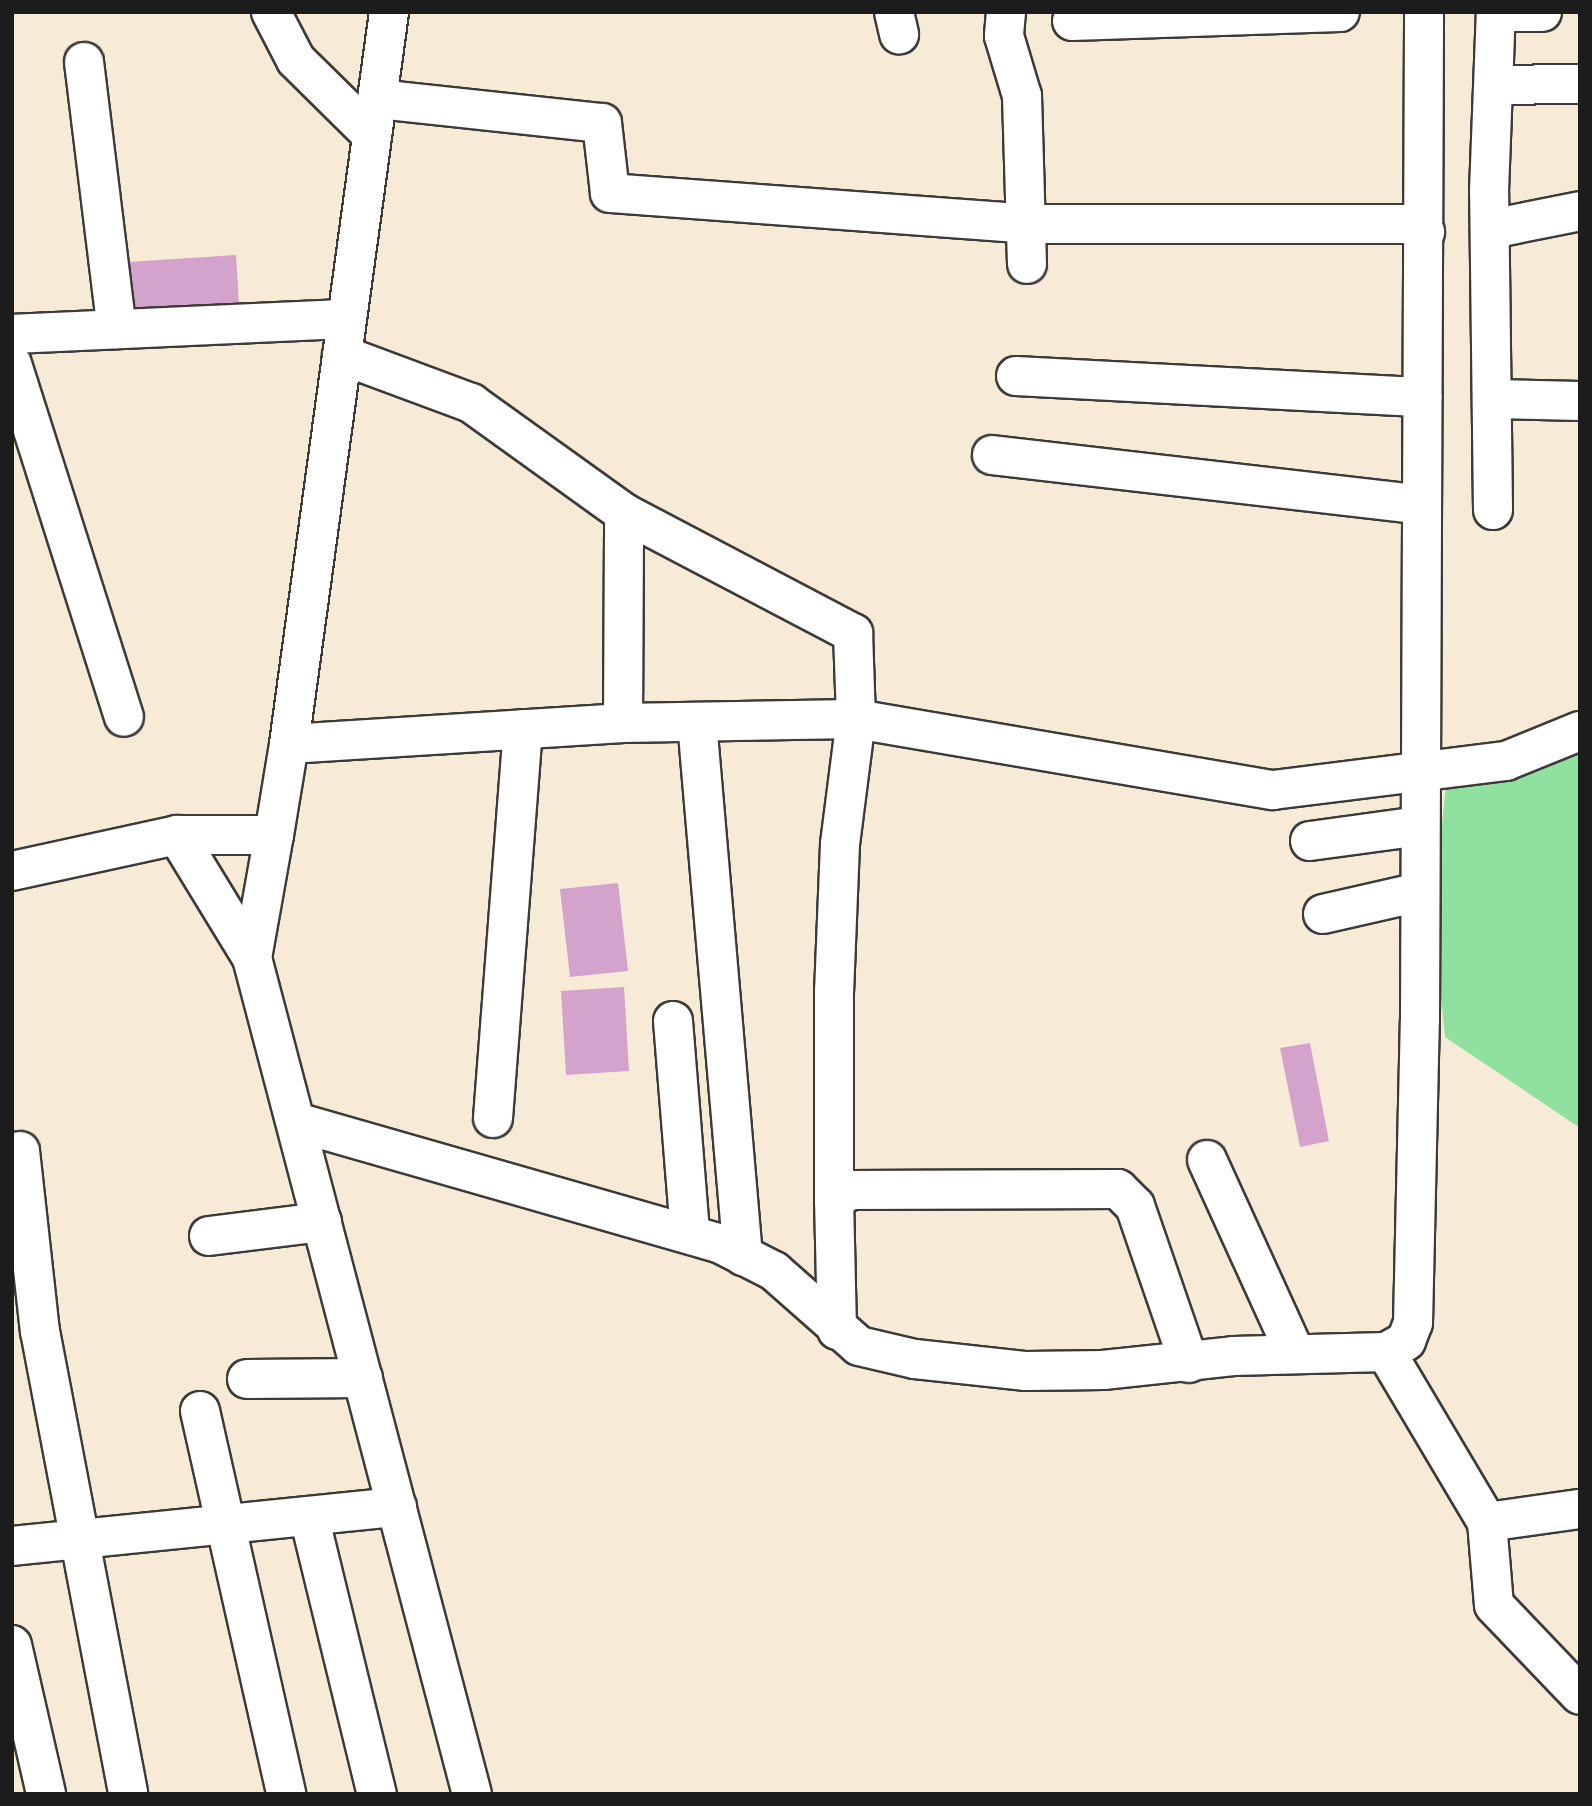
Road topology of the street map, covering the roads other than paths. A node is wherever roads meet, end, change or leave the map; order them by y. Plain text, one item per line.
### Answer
1 (271, 12) edge
2 (389, 12) edge
3 (1006, 12) edge
4 (1340, 12) edge
5 (1424, 12) edge
6 (1498, 12) edge
7 (1542, 12) edge
8 (1072, 21) dead end
9 (84, 62) dead end
10 (1494, 85) junction
11 (1580, 85) edge
12 (375, 117) junction
13 (1580, 211) edge
14 (1030, 224) junction
15 (1491, 229) junction
16 (1425, 232) junction
17 (1027, 264) dead end
18 (117, 329) junction
19 (12, 334) edge
20 (344, 337) junction
21 (12, 364) edge
22 (1016, 376) dead end
23 (1422, 397) junction
24 (1493, 399) junction
25 (1580, 401) edge
26 (992, 455) dead end
27 (1421, 505) junction
28 (1493, 510) dead end
29 (624, 513) junction
30 (124, 717) dead end
31 (856, 719) junction
32 (697, 722) junction
33 (623, 723) junction
34 (523, 729) junction
35 (1580, 731) edge
36 (289, 744) junction
37 (1418, 776) junction
38 (1419, 826) junction
39 (177, 835) junction
40 (274, 835) junction
41 (1310, 841) dead end
42 (12, 871) edge
43 (1420, 892) junction
44 (1322, 914) dead end
45 (252, 958) junction
46 (673, 1021) dead end
47 (494, 1118) dead end
48 (296, 1122) junction
49 (20, 1151) dead end
50 (1207, 1160) dead end
51 (834, 1201) junction
52 (322, 1222) junction
53 (690, 1233) junction
54 (209, 1236) dead end
55 (743, 1255) junction
56 (837, 1330) junction
57 (1385, 1352) junction
58 (1296, 1353) junction
59 (1189, 1363) junction
60 (363, 1378) junction
61 (247, 1380) dead end
62 (201, 1410) dead end
63 (397, 1507) junction
64 (1580, 1509) edge
65 (309, 1516) junction
66 (1487, 1522) junction
67 (223, 1524) junction
68 (78, 1539) junction
69 (12, 1546) edge
70 (12, 1646) edge
71 (1580, 1695) edge
72 (46, 1794) edge
73 (128, 1794) edge
74 (286, 1794) edge
75 (377, 1794) edge
76 (472, 1794) edge

1 - 12 street
2 - 12 street
3 - 14 street
4 - 8 street
5 - 16 street
6 - 7 street
6 - 10 street
9 - 18 street
10 - 11 street
10 - 15 street
12 - 14 street
12 - 20 street
13 - 15 street
14 - 16 street
14 - 17 street
15 - 24 street
16 - 23 street
18 - 19 street
18 - 20 street
20 - 29 street
20 - 36 street
21 - 30 street
22 - 23 street
23 - 27 street
24 - 25 street
24 - 28 street
26 - 27 street
27 - 37 street
29 - 31 street
29 - 33 street
31 - 32 street
31 - 37 street
31 - 51 street
32 - 33 street
32 - 55 street
33 - 34 street
34 - 36 street
34 - 47 street
35 - 37 street
36 - 40 street
37 - 38 street
38 - 41 street
38 - 43 street
39 - 40 street
39 - 42 street
39 - 45 street
40 - 45 street
43 - 44 street
43 - 57 street
45 - 48 street
46 - 53 street
48 - 52 street
48 - 53 street
49 - 68 street
50 - 58 street
51 - 56 street
51 - 59 street
52 - 54 street
52 - 60 street
53 - 55 street
55 - 56 street
56 - 59 street
57 - 58 street
57 - 66 street
58 - 59 street
60 - 61 street
60 - 63 street
62 - 67 street
63 - 65 street
63 - 76 street
64 - 66 street
65 - 67 street
65 - 75 street
66 - 71 street
67 - 68 street
67 - 74 street
68 - 69 street
68 - 73 street
70 - 72 street

